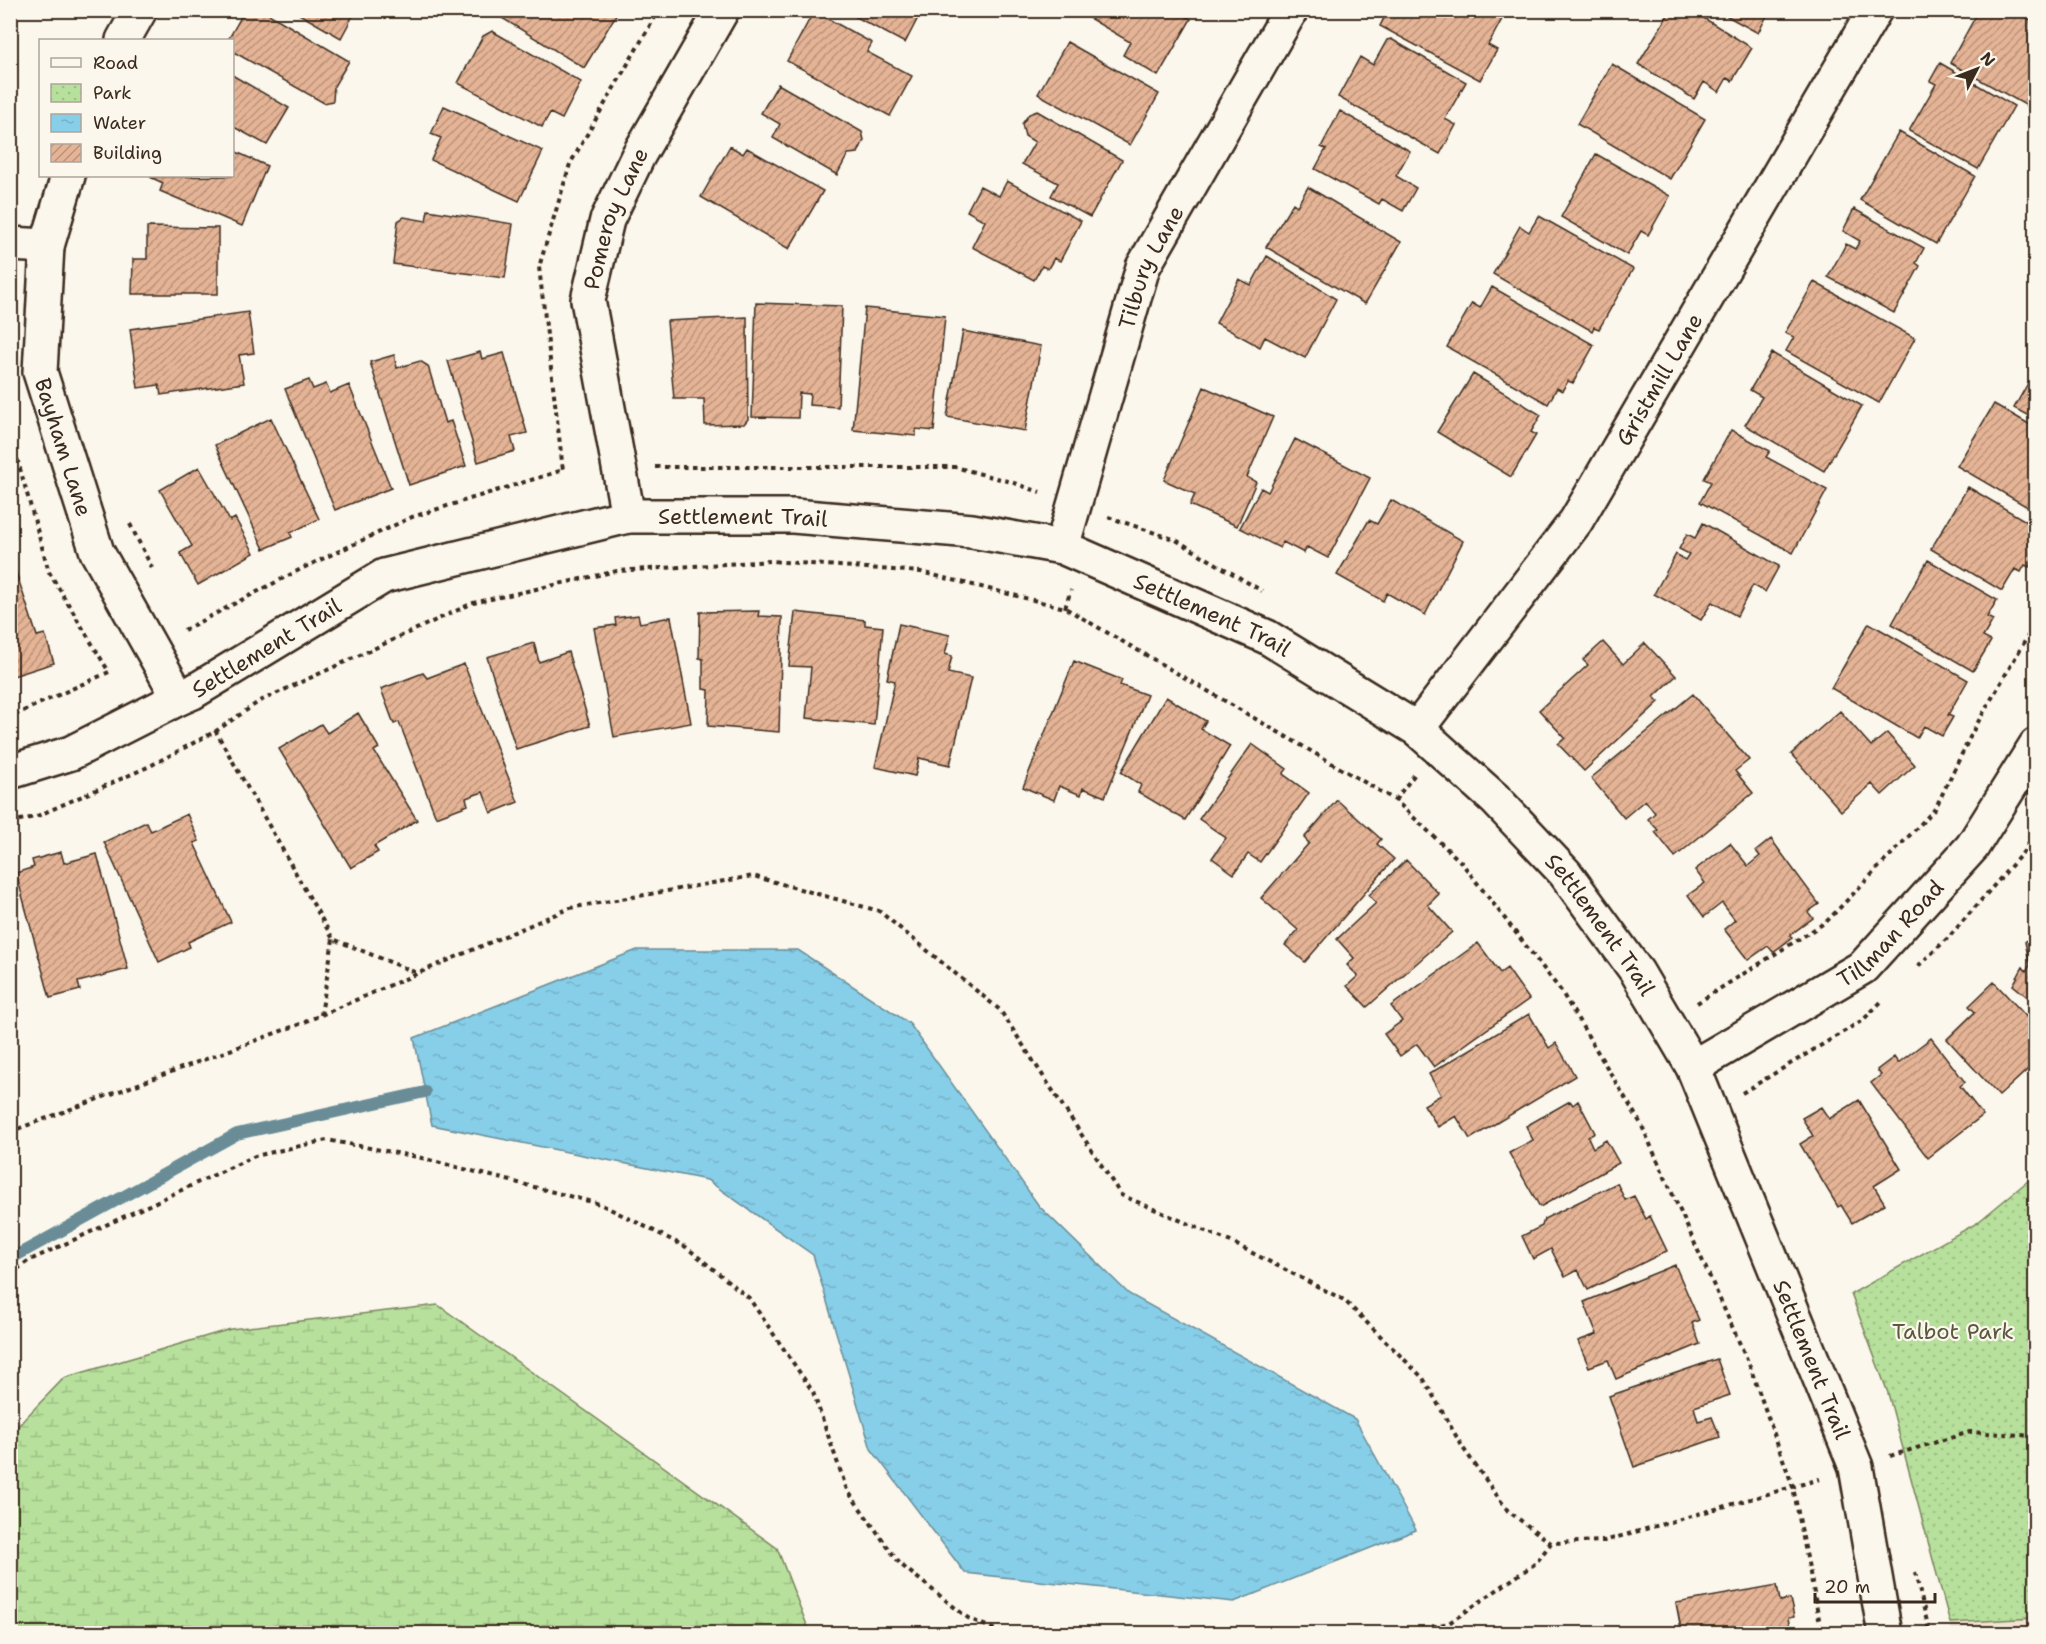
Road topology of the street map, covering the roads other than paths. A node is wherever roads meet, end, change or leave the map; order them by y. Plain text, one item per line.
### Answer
1 (140, 10) edge
2 (722, 10) edge
3 (1291, 10) edge
4 (1875, 10) edge
5 (124, 39) edge
6 (68, 177) edge
7 (10, 244) edge
8 (47, 246) junction
9 (628, 516) junction
10 (1062, 547) junction
11 (186, 695) junction
12 (1417, 729) junction
13 (2036, 745) edge
14 (10, 772) edge
15 (1694, 1067) junction
16 (1885, 1634) edge

1 - 5 street
2 - 9 street, Pomeroy Lane
3 - 10 street, Tilbury Lane
4 - 12 street, Gristmill Lane
6 - 8 street, Bayham Lane
7 - 8 street
8 - 11 street, Bayham Lane
9 - 10 street, Settlement Trail
9 - 11 street, Settlement Trail
10 - 12 street, Settlement Trail
11 - 14 street, Settlement Trail
12 - 15 street, Settlement Trail
13 - 15 street, Tillman Road
15 - 16 street, Settlement Trail

